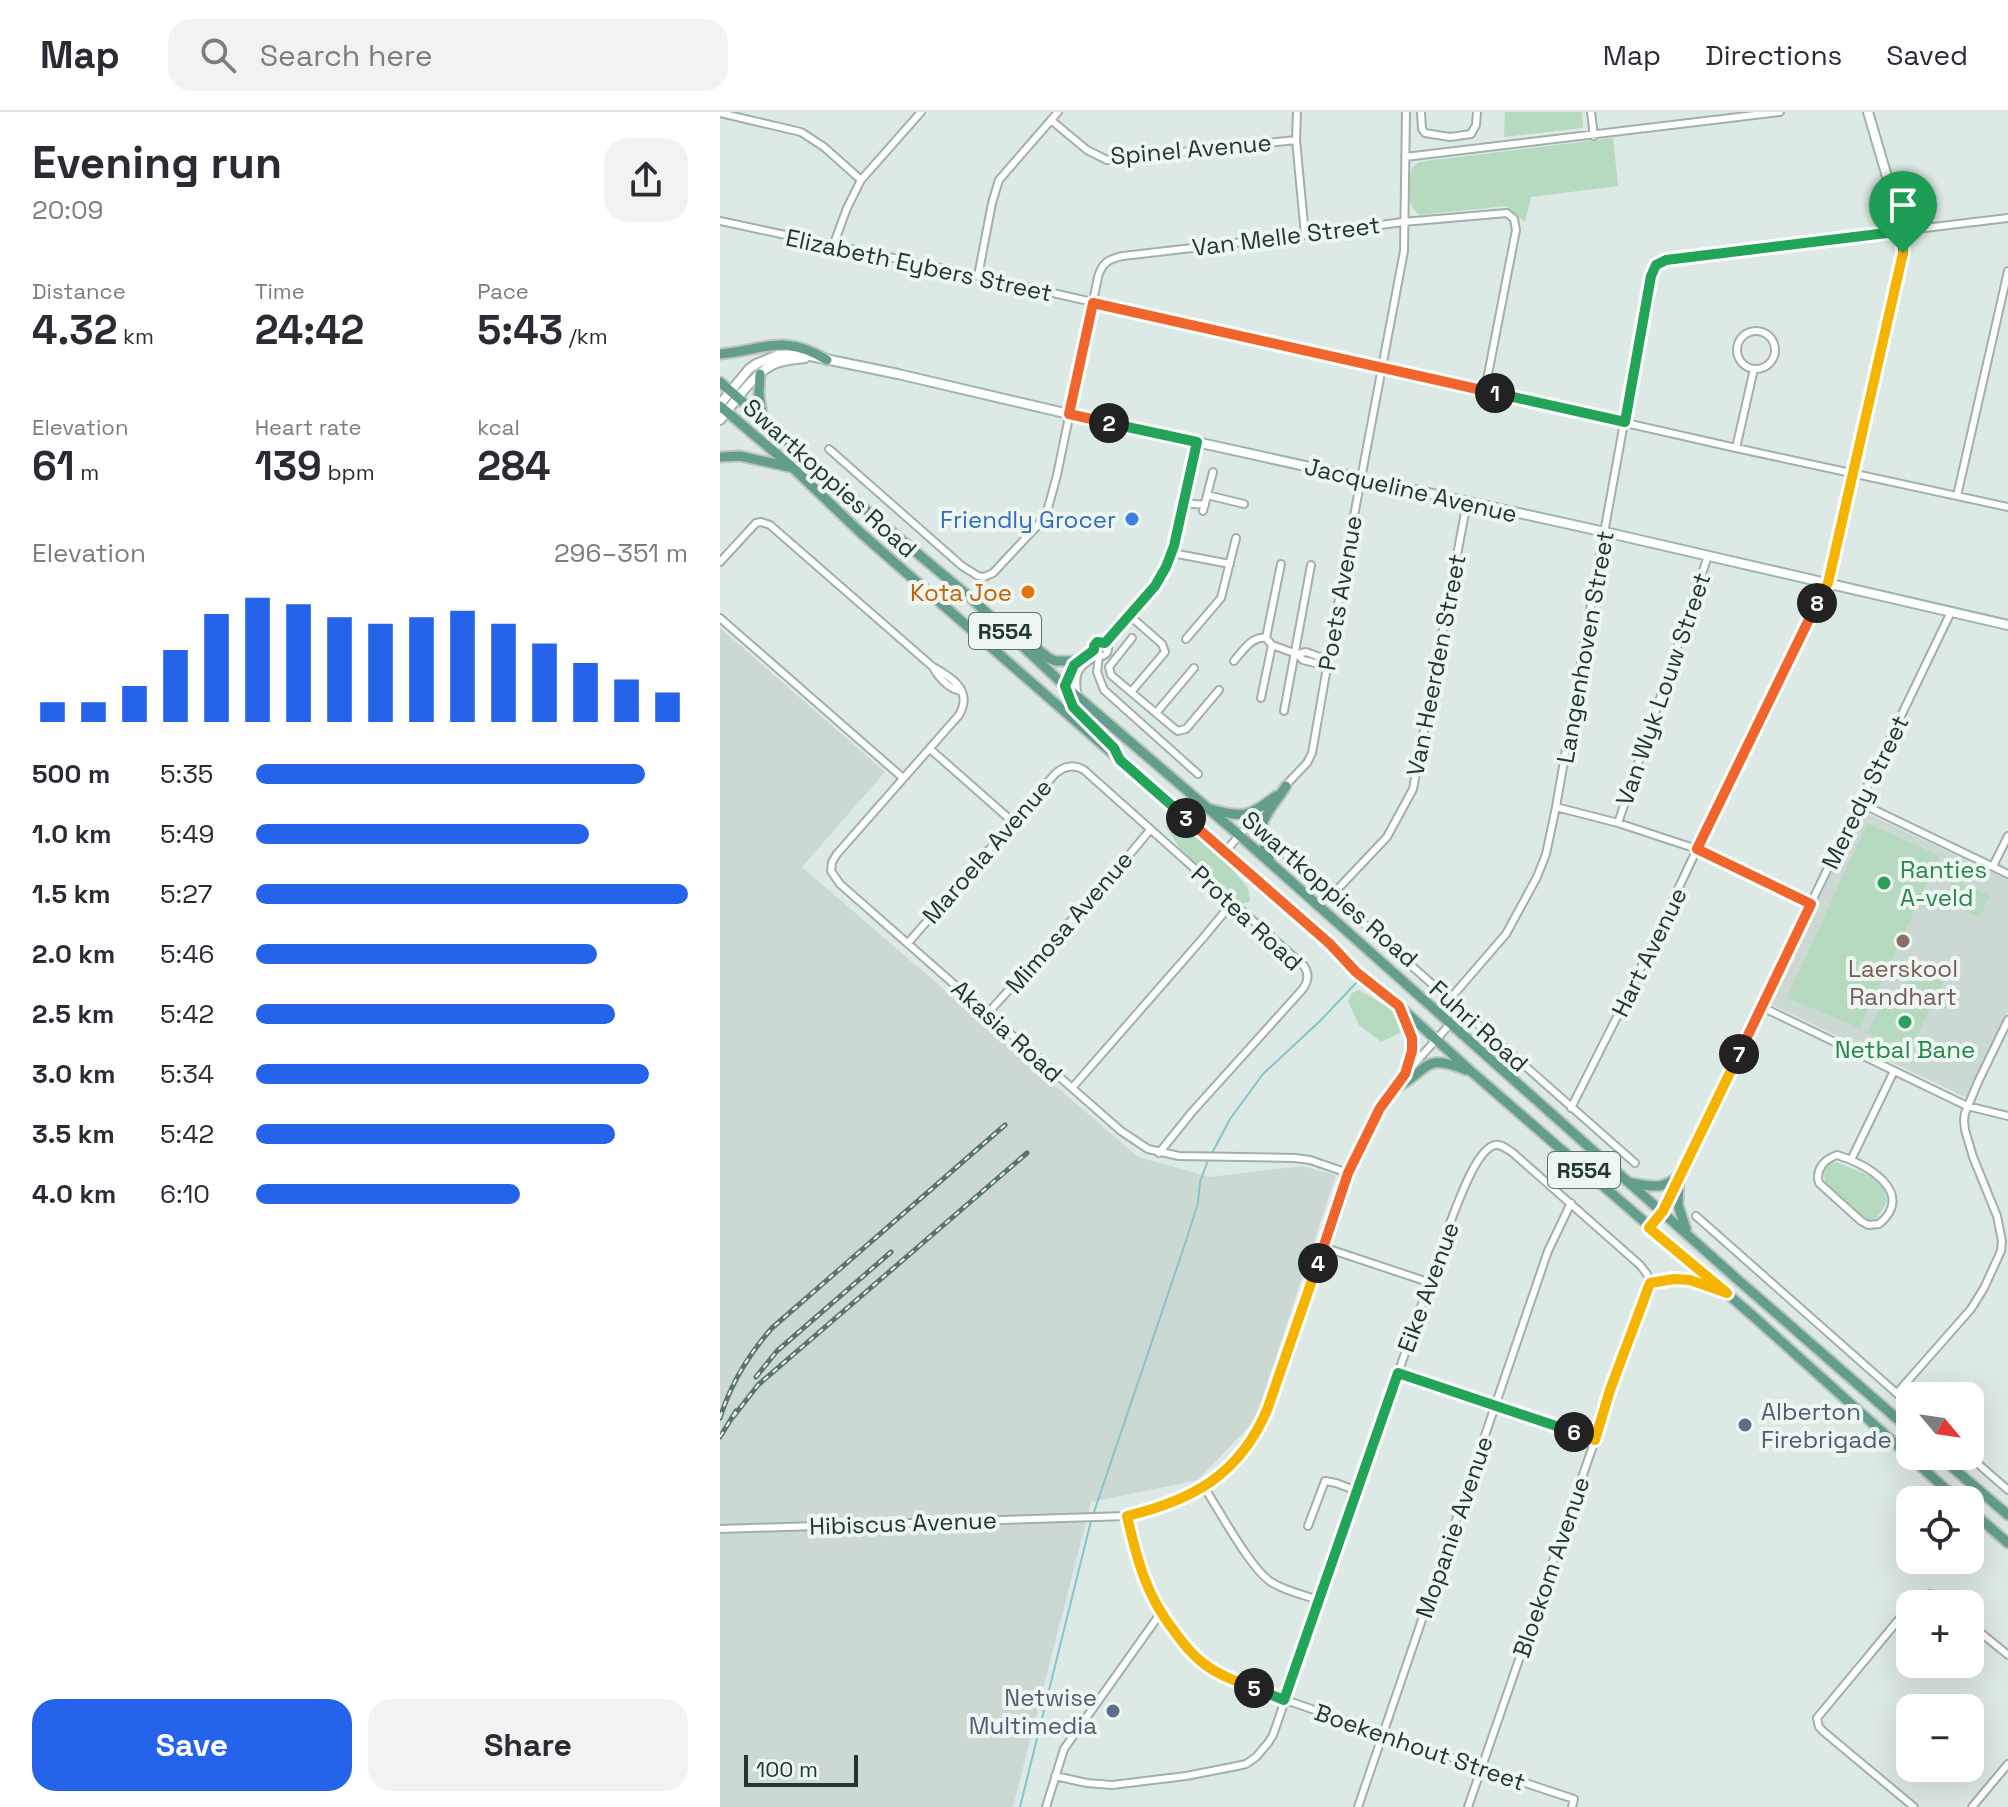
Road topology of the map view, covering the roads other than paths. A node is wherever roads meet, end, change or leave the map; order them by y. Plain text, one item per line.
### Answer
1 (921, 112) edge
2 (1058, 112) edge
3 (1297, 112) edge
4 (1477, 112) edge
5 (1591, 112) edge
6 (1780, 112) edge
7 (1868, 112) edge
8 (720, 113) edge
9 (1406, 115) edge
10 (1421, 115) edge
11 (745, 116) edge
12 (1051, 120) junction
13 (1594, 136) junction
14 (1296, 140) junction
15 (1405, 157) junction
16 (861, 180) junction
17 (2008, 218) edge
18 (720, 221) edge
19 (1403, 222) junction
20 (1903, 231) junction
21 (1305, 235) junction
22 (833, 246) junction
23 (2008, 271) edge
24 (978, 276) junction
25 (1093, 303) junction
26 (720, 354) edge
27 (814, 358) junction
28 (827, 360) junction
29 (1382, 368) junction
30 (1754, 369) junction
31 (760, 374) junction
32 (720, 382) edge
33 (1485, 390) junction
34 (730, 391) junction
35 (738, 399) junction
36 (722, 410) edge
37 (1069, 414) junction
38 (763, 421) junction
39 (1625, 422) junction
40 (1197, 442) junction
41 (1736, 448) junction
42 (829, 449) dead end
43 (720, 457) edge
44 (792, 467) junction
45 (1213, 472) dead end
46 (1854, 473) junction
47 (1360, 478) junction
48 (1207, 495) junction
49 (1957, 496) junction
50 (1467, 502) junction
51 (1184, 503) junction
52 (1244, 504) dead end
53 (2008, 507) edge
54 (1605, 532) junction
55 (1236, 538) dead end
56 (1172, 553) junction
57 (1708, 556) junction
58 (720, 562) edge
59 (1230, 564) junction
60 (1281, 564) dead end
61 (1311, 565) dead end
62 (1828, 583) junction
63 (972, 599) junction
64 (1951, 612) junction
65 (1129, 615) junction
66 (720, 618) edge
67 (2008, 625) edge
68 (1132, 638) dead end
69 (1266, 638) junction
70 (1186, 639) dead end
71 (1105, 643) junction
72 (1272, 645) junction
73 (1296, 653) junction
74 (1097, 654) junction
75 (1234, 661) dead end
76 (1082, 662) junction
77 (1327, 663) junction
78 (1194, 668) dead end
79 (1097, 672) junction
80 (1065, 686) junction
81 (1219, 690) dead end
82 (1131, 692) junction
83 (1078, 697) junction
84 (1261, 698) dead end
85 (1284, 711) dead end
86 (1156, 713) junction
87 (930, 749) junction
88 (1120, 760) junction
89 (1072, 766) joint
90 (1198, 774) dead end
91 (903, 778) junction
92 (1286, 786) junction
93 (1276, 796) junction
94 (1860, 803) junction
95 (1556, 807) junction
96 (1207, 808) junction
97 (1013, 822) junction
98 (1618, 823) junction
99 (1150, 830) junction
100 (1239, 835) junction
101 (2008, 836) edge
102 (1697, 849) junction
103 (1224, 853) junction
104 (1287, 856) dead end
105 (1272, 864) junction
106 (1993, 866) junction
107 (2008, 874) edge
108 (1332, 895) junction
109 (1232, 903) junction
110 (1811, 904) junction
111 (908, 943) junction
112 (1449, 1000) junction
113 (1399, 1006) junction
114 (1762, 1007) junction
115 (988, 1013) junction
116 (2008, 1020) edge
117 (1451, 1023) junction
118 (1436, 1039) junction
119 (1894, 1071) junction
120 (1473, 1073) junction
121 (1405, 1074) junction
122 (1072, 1088) junction
123 (1396, 1088) junction
124 (1967, 1106) junction
125 (1571, 1108) junction
126 (2008, 1116) edge
127 (1159, 1153) junction
128 (1851, 1160) junction
129 (1635, 1163) dead end
130 (1348, 1173) junction
131 (1680, 1176) junction
132 (1628, 1182) junction
133 (1571, 1203) junction
134 (1663, 1211) junction
135 (1696, 1216) dead end
136 (1649, 1228) junction
137 (1689, 1235) junction
138 (1323, 1247) junction
139 (1428, 1282) junction
140 (1650, 1283) junction
141 (1727, 1293) junction
142 (1398, 1373) junction
143 (1907, 1382) edge
144 (1896, 1392) edge
145 (1496, 1404) junction
146 (1896, 1418) edge
147 (1595, 1440) junction
148 (1984, 1469) edge
149 (1955, 1470) edge
150 (1942, 1486) edge
151 (1204, 1487) junction
152 (2008, 1490) edge
153 (1357, 1491) junction
154 (2008, 1515) edge
155 (1127, 1516) junction
156 (1984, 1522) edge
157 (1308, 1526) dead end
158 (720, 1529) edge
159 (2008, 1543) edge
160 (1319, 1600) junction
161 (1160, 1614) junction
162 (1896, 1623) edge
163 (1984, 1635) edge
164 (2008, 1655) edge
165 (1284, 1700) junction
166 (1385, 1734) junction
167 (2008, 1764) edge
168 (1481, 1769) junction
169 (1055, 1776) junction
170 (1046, 1807) edge
171 (1358, 1807) edge
172 (1468, 1807) edge
173 (1572, 1807) edge
174 (1914, 1807) edge
175 (1972, 1807) edge

1 - 16 street
2 - 12 street
3 - 14 street
4 - 10 street
5 - 13 street
6 - 13 street
7 - 20 street, Hart Avenue
8 - 11 street
9 - 10 street
9 - 15 street, Poets Avenue
11 - 16 street
12 - 14 street, Spinel Avenue
12 - 24 street
13 - 15 street
14 - 21 street
15 - 19 street, Poets Avenue
16 - 22 street
17 - 20 street
18 - 22 street, Elizabeth Eybers Street
19 - 21 street, Van Melle Street
19 - 29 street, Poets Avenue
19 - 33 street, Van Melle Street
20 - 39 street, Langenhoven Street
20 - 46 street, Hart Avenue
21 - 25 street, Van Melle Street
22 - 24 street, Elizabeth Eybers Street
23 - 49 street
24 - 25 street, Elizabeth Eybers Street
25 - 29 street, Elizabeth Eybers Street
25 - 37 street
26 - 28 main road
27 - 28 street, Jacqueline Avenue
27 - 31 street, Jacqueline Avenue
27 - 34 street, Jacqueline Avenue
28 - 37 street, Jacqueline Avenue
29 - 33 street, Elizabeth Eybers Street
29 - 47 street, Poets Avenue
30 - 30 street
30 - 41 street
31 - 35 street, Jacqueline Avenue
31 - 38 main road
32 - 34 main road, Swartkoppies Road / R554
33 - 39 street, Elizabeth Eybers Street
34 - 35 main road, Swartkoppies Road / R554
34 - 36 street, Jacqueline Avenue
35 - 36 street, Jacqueline Avenue
35 - 38 main road, Swartkoppies Road / R554
36 - 44 main road, Swartkoppies Road / R554
37 - 40 street, Jacqueline Avenue
37 - 42 street
38 - 63 main road, Swartkoppies Road / R554
39 - 41 street, Elizabeth Eybers Street
39 - 54 street, Langenhoven Street
40 - 47 street, Jacqueline Avenue
40 - 51 street
41 - 46 street, Elizabeth Eybers Street
43 - 44 main road
44 - 88 main road, Swartkoppies Road / R554
45 - 48 street
46 - 49 street, Elizabeth Eybers Street
46 - 62 street, Hart Avenue
47 - 50 street, Jacqueline Avenue
47 - 77 street, Poets Avenue
48 - 51 street
48 - 52 street
49 - 53 street, Elizabeth Eybers Street
50 - 54 street, Jacqueline Avenue
50 - 108 street, Van Heerden Street
51 - 56 street
54 - 57 street, Jacqueline Avenue
54 - 95 street, Langenhoven Street
55 - 59 street
56 - 59 street
56 - 65 street
57 - 62 street, Jacqueline Avenue
57 - 98 street, Van Wyk Louw Street
58 - 87 street
59 - 70 street
60 - 69 street
61 - 73 street
62 - 64 street, Jacqueline Avenue
62 - 102 street, Hart Avenue
63 - 76 main road
63 - 80 main road, Swartkoppies Road / R554
64 - 67 street, Jacqueline Avenue
64 - 94 street, Meredy Street
65 - 71 street
65 - 82 street
66 - 91 street
68 - 82 street
69 - 72 street
69 - 75 street
71 - 74 street
71 - 74 street
72 - 73 street
72 - 84 street
73 - 77 street
73 - 85 street
74 - 76 street
74 - 79 street
76 - 79 street
76 - 80 street
76 - 83 street
77 - 92 street, Poets Avenue
78 - 86 street
79 - 90 street
80 - 83 main road, Swartkoppies Road / R554
80 - 88 main road
81 - 86 street
82 - 86 street
83 - 96 main road, Swartkoppies Road / R554
87 - 91 street
87 - 97 street
88 - 103 main road, Swartkoppies Road / R554
89 - 97 street, Maroela Avenue
89 - 99 street, Protea Road
91 - 111 street, Akasia Road
92 - 93 street, Poets Avenue
92 - 105 main road
93 - 96 main road
93 - 100 street, Poets Avenue
94 - 106 street
94 - 110 street, Meredy Street
95 - 98 street
95 - 112 street, Langenhoven Street
96 - 100 main road, Swartkoppies Road / R554
97 - 111 street, Maroela Avenue
98 - 102 street
99 - 109 street, Protea Road
99 - 115 street, Mimosa Avenue
100 - 103 street, Poets Avenue
100 - 105 main road, Swartkoppies Road / R554
101 - 106 street
102 - 110 street
102 - 125 street, Hart Avenue
103 - 113 main road, Swartkoppies Road / R554
104 - 108 street, Fuhri Road
105 - 117 main road, Swartkoppies Road / R554
106 - 107 street
108 - 112 street, Fuhri Road
109 - 122 street
109 - 127 street, Protea Road
110 - 114 street, Meredy Street
111 - 115 street, Akasia Road
112 - 125 street, Fuhri Road
113 - 118 main road, Swartkoppies Road / R554
113 - 121 main road
114 - 119 street
114 - 131 street, Meredy Street
115 - 122 street, Akasia Road
116 - 124 street
117 - 118 street
117 - 132 main road, Swartkoppies Road / R554
118 - 120 main road, Swartkoppies Road / R554
118 - 121 street
119 - 124 street
119 - 128 street
120 - 123 main road
120 - 136 main road, Swartkoppies Road / R554
121 - 123 street
122 - 127 street, Akasia Road
123 - 130 street
124 - 126 street
124 - 143 street
125 - 129 street, Fuhri Road
127 - 130 street, Akasia Road
128 - 128 street
130 - 138 street
131 - 132 main road
131 - 134 street, Meredy Street
131 - 137 main road
132 - 134 main road, Swartkoppies Road / R554
133 - 139 street, Eike Avenue
133 - 140 street
133 - 145 street, Mopanie Avenue
134 - 136 street, Meredy Street
134 - 137 main road, Swartkoppies Road / R554
135 - 144 street
136 - 141 main road, Swartkoppies Road / R554
137 - 146 main road, Swartkoppies Road / R554
138 - 139 street
138 - 151 street
139 - 142 street, Eike Avenue
140 - 141 main road
140 - 147 street, Bloekom Avenue
141 - 150 main road, Swartkoppies Road / R554
142 - 145 street
142 - 153 street, Eike Avenue
145 - 147 street
145 - 166 street, Mopanie Avenue
147 - 168 street, Bloekom Avenue
148 - 152 street
149 - 154 main road
151 - 155 street
151 - 160 street
153 - 157 street
153 - 160 street, Eike Avenue
155 - 158 street, Hibiscus Avenue
155 - 161 street, Boekenhout Street
156 - 159 main road
160 - 165 street, Eike Avenue
161 - 165 street, Boekenhout Street
161 - 169 street
162 - 174 street
163 - 164 street
165 - 166 street, Boekenhout Street
165 - 169 street, Eike Avenue
166 - 168 street, Boekenhout Street
166 - 171 street, Mopanie Avenue
167 - 175 street
168 - 172 street, Bloekom Avenue
168 - 173 street, Boekenhout Street
169 - 170 street

